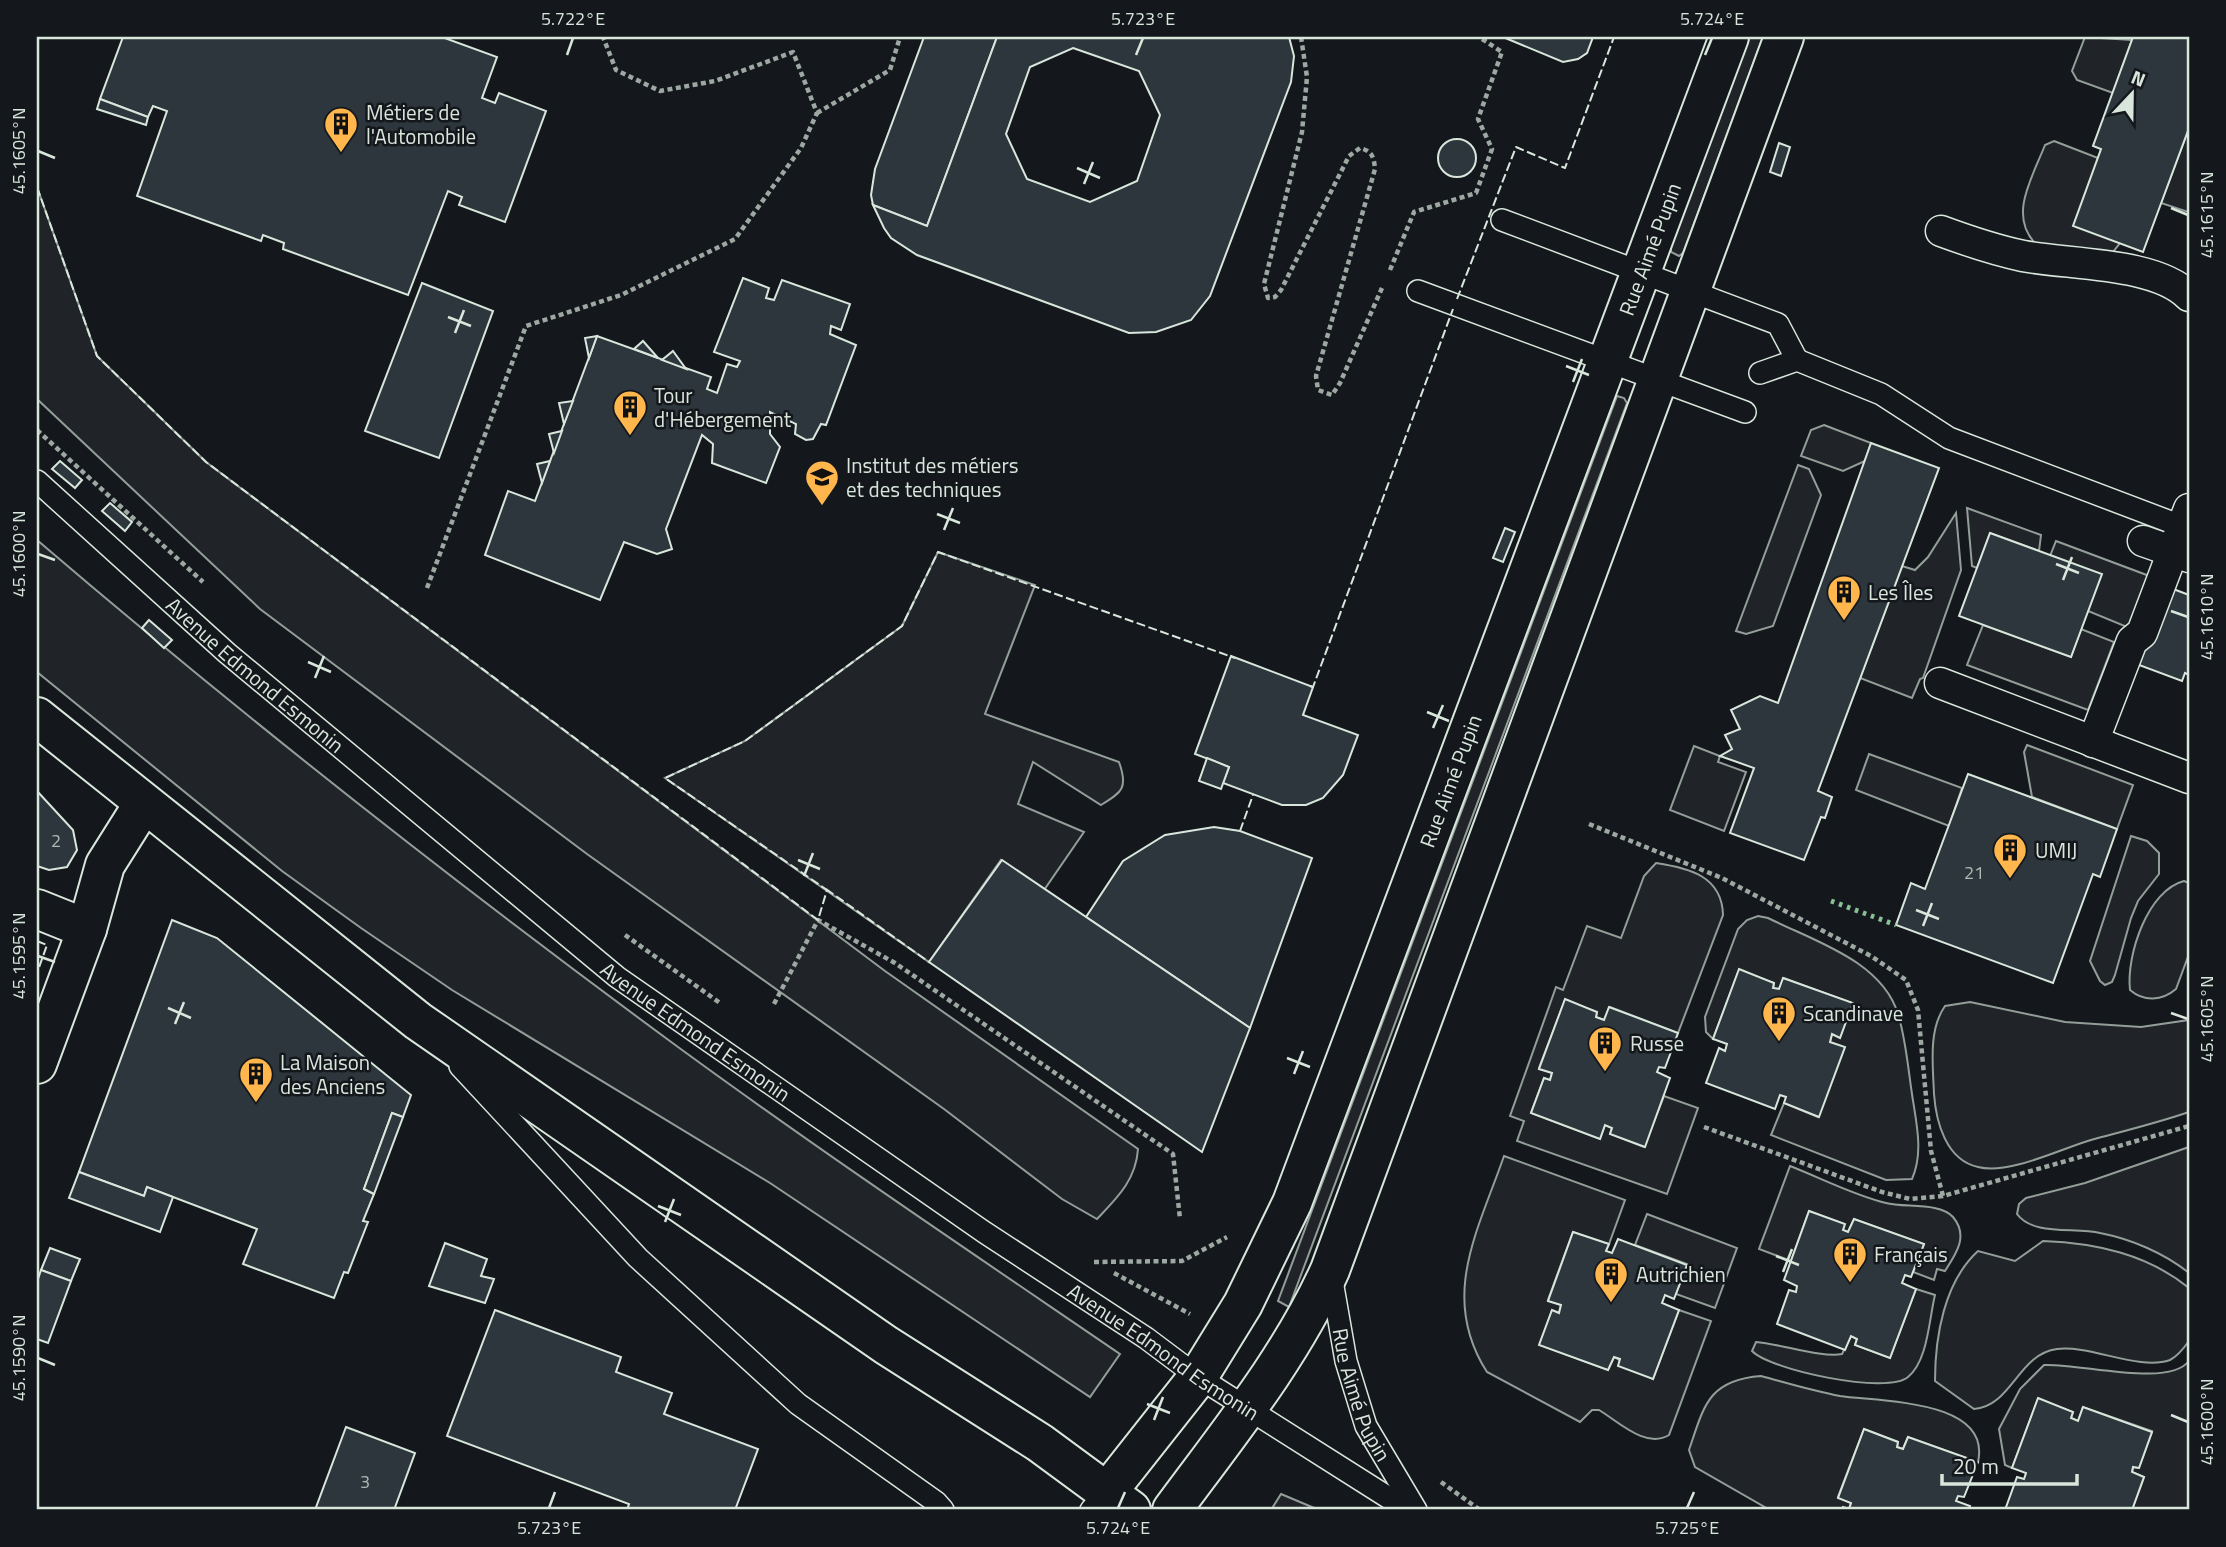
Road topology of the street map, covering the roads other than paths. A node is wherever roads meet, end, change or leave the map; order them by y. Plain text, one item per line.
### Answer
1 (1729, 37) edge
2 (1784, 37) edge
3 (1502, 220) dead end
4 (1941, 231) dead end
5 (1641, 273) junction
6 (2187, 285) edge
7 (1418, 291) dead end
8 (1689, 291) junction
9 (1797, 360) junction
10 (1608, 361) junction
11 (1760, 373) dead end
12 (1656, 380) junction
13 (1745, 412) dead end
14 (37, 481) edge
15 (2185, 535) edge
16 (2143, 541) dead end
17 (1940, 683) dead end
18 (37, 718) edge
19 (2094, 742) junction
20 (2189, 778) edge
21 (144, 803) junction
22 (37, 909) edge
23 (87, 929) junction
24 (418, 1021) junction
25 (37, 1064) edge
26 (1330, 1270) junction
27 (1198, 1377) junction
28 (1248, 1406) junction
29 (1110, 1504) edge
30 (943, 1510) edge
31 (1172, 1510) edge
32 (1408, 1510) edge
33 (1416, 1510) edge

1 - 5 street, Rue Aimé Pupin
2 - 8 street, Rue Aimé Pupin
3 - 5 lane
4 - 6 street
5 - 8 lane
5 - 10 street, Rue Aimé Pupin
7 - 10 lane
8 - 9 lane
8 - 12 street, Rue Aimé Pupin
9 - 11 lane
9 - 15 lane
10 - 12 lane
10 - 27 street, Rue Aimé Pupin
12 - 13 lane
12 - 26 street, Rue Aimé Pupin
14 - 27 lane, Avenue Edmond Esmonin
15 - 16 street
15 - 19 street
17 - 19 street
18 - 21 street
19 - 20 street
21 - 23 street
21 - 24 street
22 - 23 street
23 - 25 street
24 - 29 street
24 - 30 lane
26 - 28 street, Rue Aimé Pupin
26 - 33 lane, Rue Aimé Pupin
27 - 28 lane, Avenue Edmond Esmonin
27 - 29 street, Rue Aimé Pupin
28 - 31 street, Rue Aimé Pupin
28 - 32 lane, Avenue Edmond Esmonin

